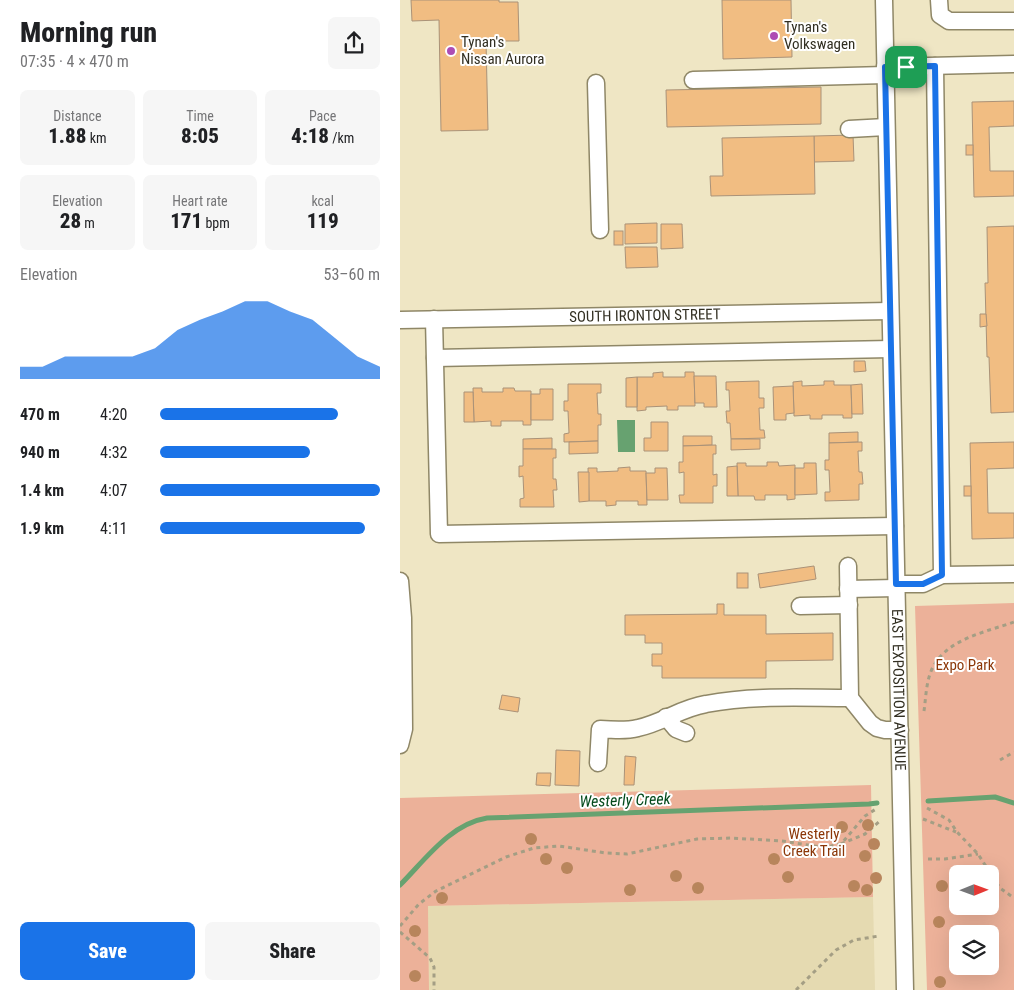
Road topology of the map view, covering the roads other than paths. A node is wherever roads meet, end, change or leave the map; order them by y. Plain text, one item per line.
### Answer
1 (884, 0) edge
2 (939, 0) edge
3 (1014, 21) edge
4 (1014, 64) edge
5 (935, 66) junction
6 (885, 71) junction
7 (693, 80) dead end
8 (596, 83) dead end
9 (886, 127) junction
10 (849, 129) dead end
11 (600, 230) dead end
12 (890, 311) junction
13 (434, 319) junction
14 (400, 320) edge
15 (891, 349) junction
16 (435, 358) junction
17 (895, 526) junction
18 (848, 566) dead end
19 (1014, 574) edge
20 (942, 575) junction
21 (400, 581) edge
22 (896, 586) junction
23 (848, 597) junction
24 (800, 606) dead end
25 (850, 698) junction
26 (666, 717) junction
27 (900, 730) junction
28 (686, 733) dead end
29 (400, 745) edge
30 (598, 763) dead end
31 (905, 990) edge

1 - 6 street, EAST EXPOSITION AVENUE
2 - 3 street
4 - 5 street
5 - 6 street
5 - 20 street
6 - 7 street
6 - 9 street, EAST EXPOSITION AVENUE
8 - 11 street
9 - 10 street
9 - 12 street, EAST EXPOSITION AVENUE
12 - 13 street, SOUTH IRONTON STREET
12 - 15 street, EAST EXPOSITION AVENUE
13 - 14 street, SOUTH IRONTON STREET
13 - 16 street
15 - 16 street
15 - 17 street, EAST EXPOSITION AVENUE
16 - 17 street
17 - 22 street, EAST EXPOSITION AVENUE
18 - 23 street
19 - 20 street
20 - 22 street
21 - 29 street
22 - 23 street
22 - 27 street, EAST EXPOSITION AVENUE
23 - 24 street
23 - 25 street
25 - 26 street
25 - 27 street
26 - 28 street
26 - 30 street
27 - 31 street, EAST EXPOSITION AVENUE

